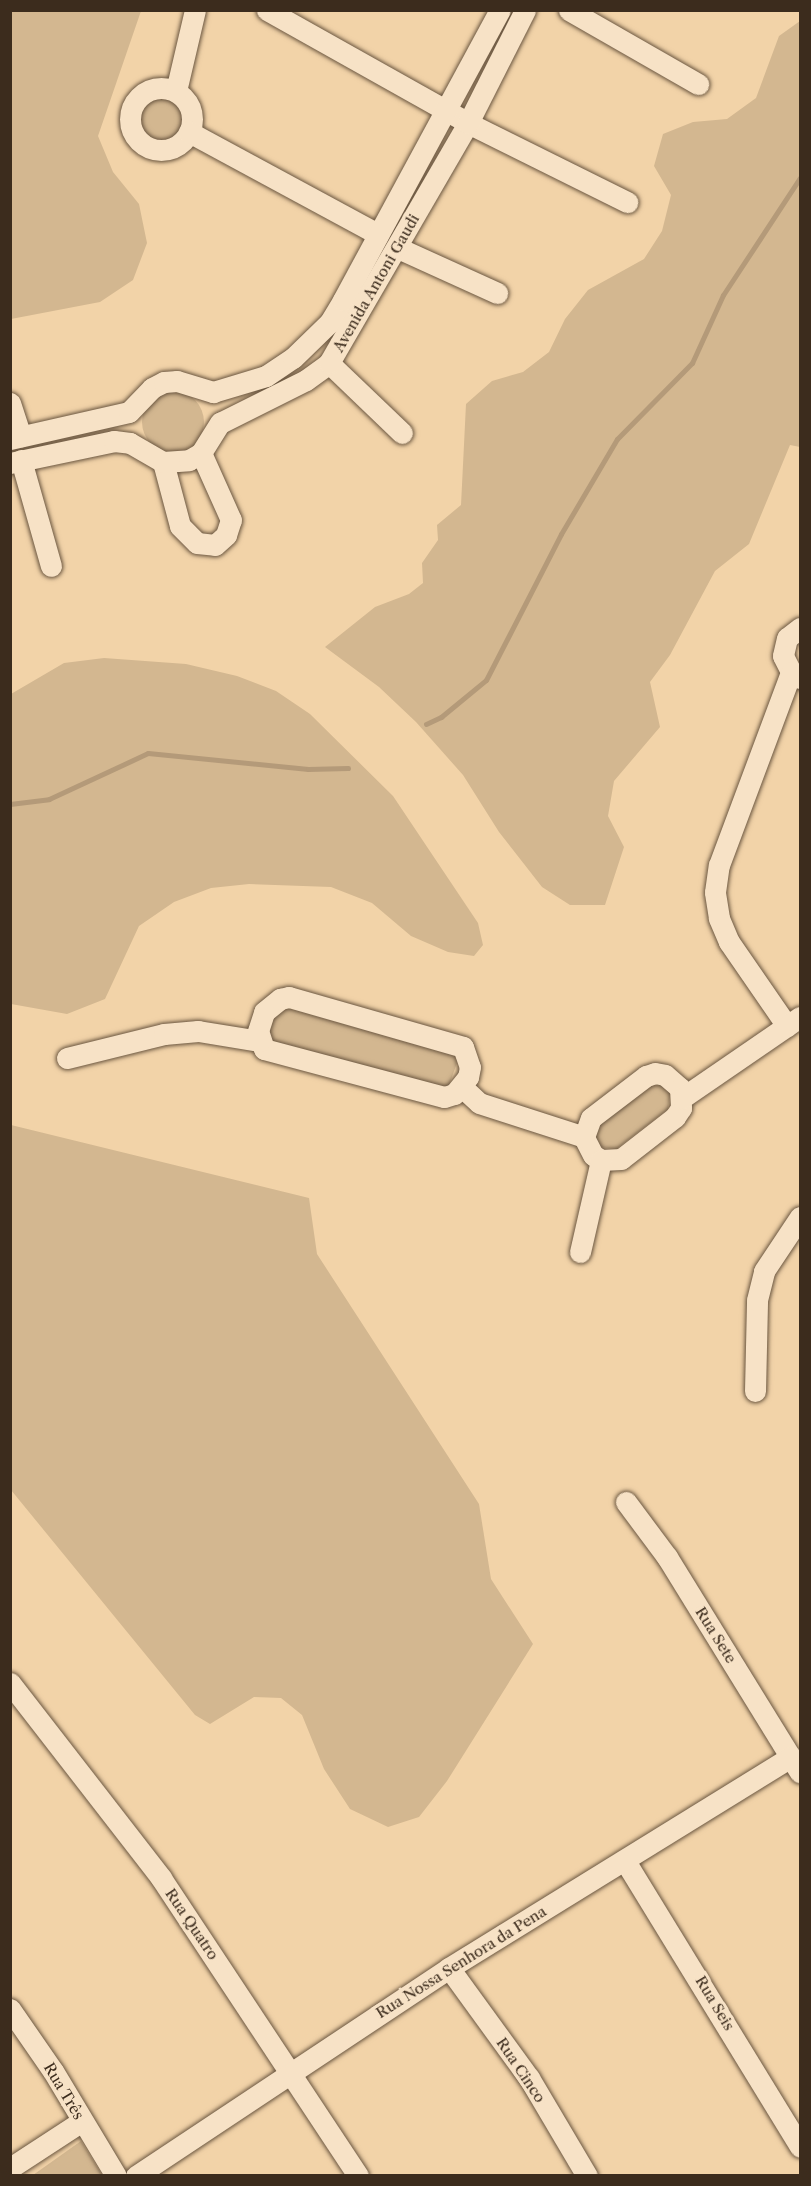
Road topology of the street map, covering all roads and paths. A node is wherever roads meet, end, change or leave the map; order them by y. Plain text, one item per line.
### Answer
1 (195, 10) edge
2 (267, 10) edge
3 (500, 10) edge
4 (525, 10) edge
5 (568, 10) edge
6 (698, 84) dead end
7 (176, 91) junction
8 (447, 110) junction
9 (468, 123) junction
10 (189, 132) junction
11 (627, 202) dead end
12 (378, 234) junction
13 (398, 248) junction
14 (497, 293) dead end
15 (329, 363) junction
16 (10, 403) edge
17 (402, 433) dead end
18 (16, 438) edge
19 (201, 453) junction
20 (16, 462) edge
21 (163, 462) junction
22 (51, 566) dead end
23 (801, 628) edge
24 (796, 675) edge
25 (794, 1021) edge
26 (260, 1041) junction
27 (68, 1058) dead end
28 (462, 1087) junction
29 (682, 1098) junction
30 (584, 1137) junction
31 (601, 1160) junction
32 (801, 1217) edge
33 (580, 1252) dead end
34 (755, 1391) dead end
35 (626, 1502) dead end
36 (10, 1683) edge
37 (796, 1765) edge
38 (625, 1861) junction
39 (449, 1968) junction
40 (10, 2009) edge
41 (291, 2070) junction
42 (82, 2121) junction
43 (801, 2147) edge
44 (10, 2168) edge
45 (116, 2175) edge
46 (136, 2175) edge
47 (358, 2175) edge
48 (587, 2175) edge

1 - 7 street
2 - 8 street
3 - 8 street, Avenida Antoni Gaudi
4 - 9 street, Avenida Antoni Gaudi
5 - 6 street
7 - 10 street
7 - 10 street
8 - 9 street
8 - 12 street, Avenida Antoni Gaudi
9 - 11 street
9 - 13 street, Avenida Antoni Gaudi
10 - 12 street
12 - 18 street, Avenida Antoni Gaudi
13 - 14 street
13 - 15 street, Avenida Antoni Gaudi
15 - 17 street
15 - 19 street, Avenida Antoni Gaudi
16 - 18 street
19 - 21 street
19 - 21 street
20 - 21 street
20 - 22 street
23 - 24 street
24 - 25 street
25 - 29 street
26 - 27 street
26 - 28 street
26 - 28 street
28 - 30 street
29 - 30 street
29 - 31 street
30 - 31 street
31 - 33 street
32 - 34 street
35 - 37 street, Rua Sete
36 - 41 street, Rua Quatro
37 - 38 street, Rua Nossa Senhora da Pena
38 - 39 street, Rua Nossa Senhora da Pena
38 - 43 street, Rua Seis
39 - 41 street, Rua Nossa Senhora da Pena
39 - 48 street, Rua Cinco
40 - 42 street, Rua Três
41 - 46 street, Rua Nossa Senhora da Pena
41 - 47 street, Rua Quatro
42 - 44 street
42 - 45 street, Rua Três

